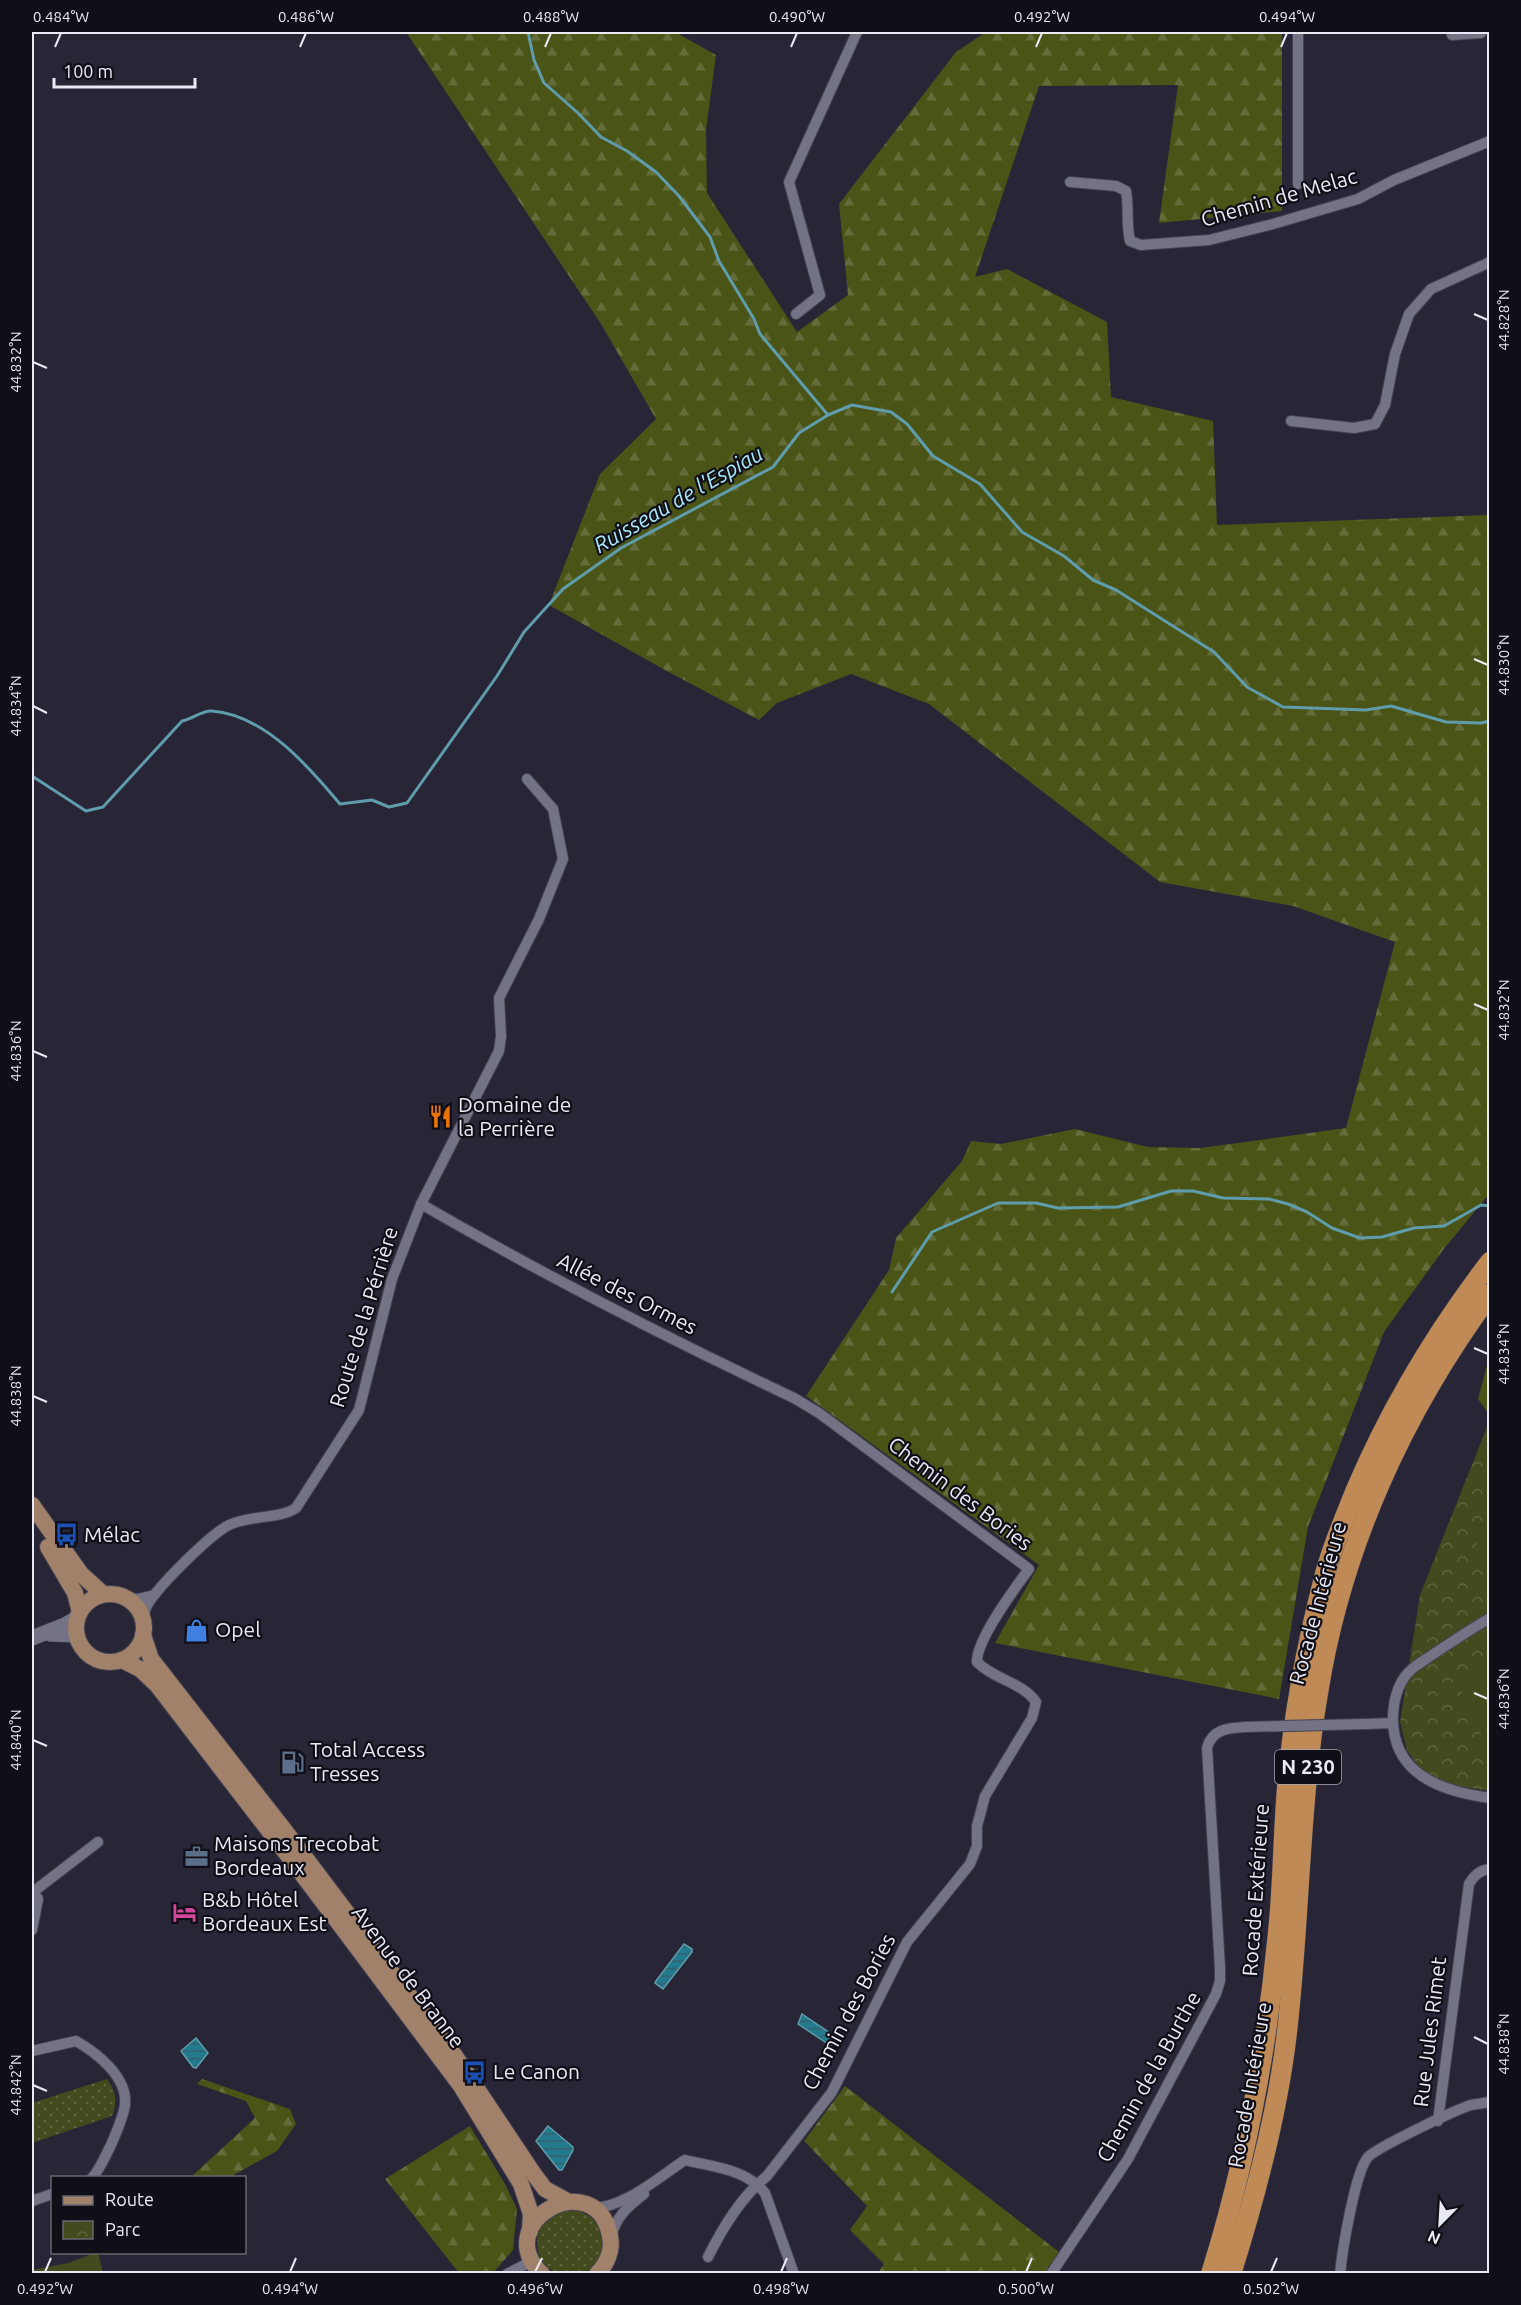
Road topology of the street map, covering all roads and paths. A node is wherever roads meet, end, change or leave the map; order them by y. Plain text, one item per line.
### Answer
1 (857, 32) edge
2 (1298, 32) edge
3 (1452, 32) edge
4 (1481, 32) edge
5 (1490, 141) edge
6 (1070, 182) dead end
7 (1298, 184) dead end
8 (1490, 262) edge
9 (796, 314) dead end
10 (1291, 421) dead end
11 (527, 779) dead end
12 (421, 1204) junction
13 (1490, 1262) edge
14 (1490, 1294) edge
15 (819, 1413) joint
16 (32, 1505) edge
17 (32, 1524) edge
18 (103, 1594) junction
19 (154, 1595) junction
20 (126, 1598) junction
21 (79, 1615) junction
22 (1490, 1618) edge
23 (144, 1629) junction
24 (38, 1635) edge
25 (77, 1635) junction
26 (122, 1660) junction
27 (1393, 1723) junction
28 (1490, 1798) edge
29 (98, 1842) dead end
30 (1490, 1869) edge
31 (32, 1891) edge
32 (32, 1930) edge
33 (32, 2051) edge
34 (1490, 2102) edge
35 (1438, 2121) junction
36 (1243, 2163) junction
37 (706, 2164) junction
38 (94, 2176) edge
39 (758, 2184) junction
40 (51, 2194) edge
41 (32, 2201) edge
42 (569, 2202) junction
43 (591, 2208) junction
44 (530, 2231) junction
45 (610, 2243) junction
46 (708, 2257) dead end
47 (537, 2267) edge
48 (507, 2274) edge
49 (597, 2274) edge
50 (616, 2274) edge
51 (794, 2274) edge
52 (1051, 2274) edge
53 (1200, 2274) edge
54 (1211, 2274) edge
55 (1231, 2274) edge
56 (1340, 2274) edge

1 - 9 street
2 - 7 street
3 - 4 street
5 - 6 street, Chemin de Melac
8 - 10 street
11 - 12 street, Route de la Pérrière
12 - 15 street, Allée des Ormes
12 - 19 street, Route de la Pérrière
13 - 36 highway, Rocade Extérieure / N 230
14 - 55 highway, Rocade Intérieure / N 230
15 - 39 street, Chemin des Bories
16 - 18 main road
17 - 21 main road
18 - 20 main road
18 - 21 main road
19 - 20 street
19 - 23 street
20 - 23 main road
21 - 24 street
21 - 25 main road
22 - 27 street
23 - 26 main road
23 - 42 main road, Avenue de Branne
24 - 25 street
25 - 26 main road
26 - 44 main road, Avenue de Branne
27 - 28 street
27 - 52 street, Chemin de la Burthe, bridge
29 - 31 street
30 - 35 street, Rue Jules Rimet
31 - 32 street
33 - 38 street
34 - 35 street
35 - 56 street, Rue Jules Rimet
36 - 53 highway
36 - 54 highway, Rocade Extérieure / N 230
37 - 39 street
37 - 43 street
37 - 45 street
39 - 46 street
39 - 51 street
40 - 41 street
42 - 43 main road, Avenue de Branne
42 - 44 main road
43 - 45 main road
44 - 47 main road, Avenue de Branne
45 - 49 main road
45 - 50 main road
47 - 48 street

